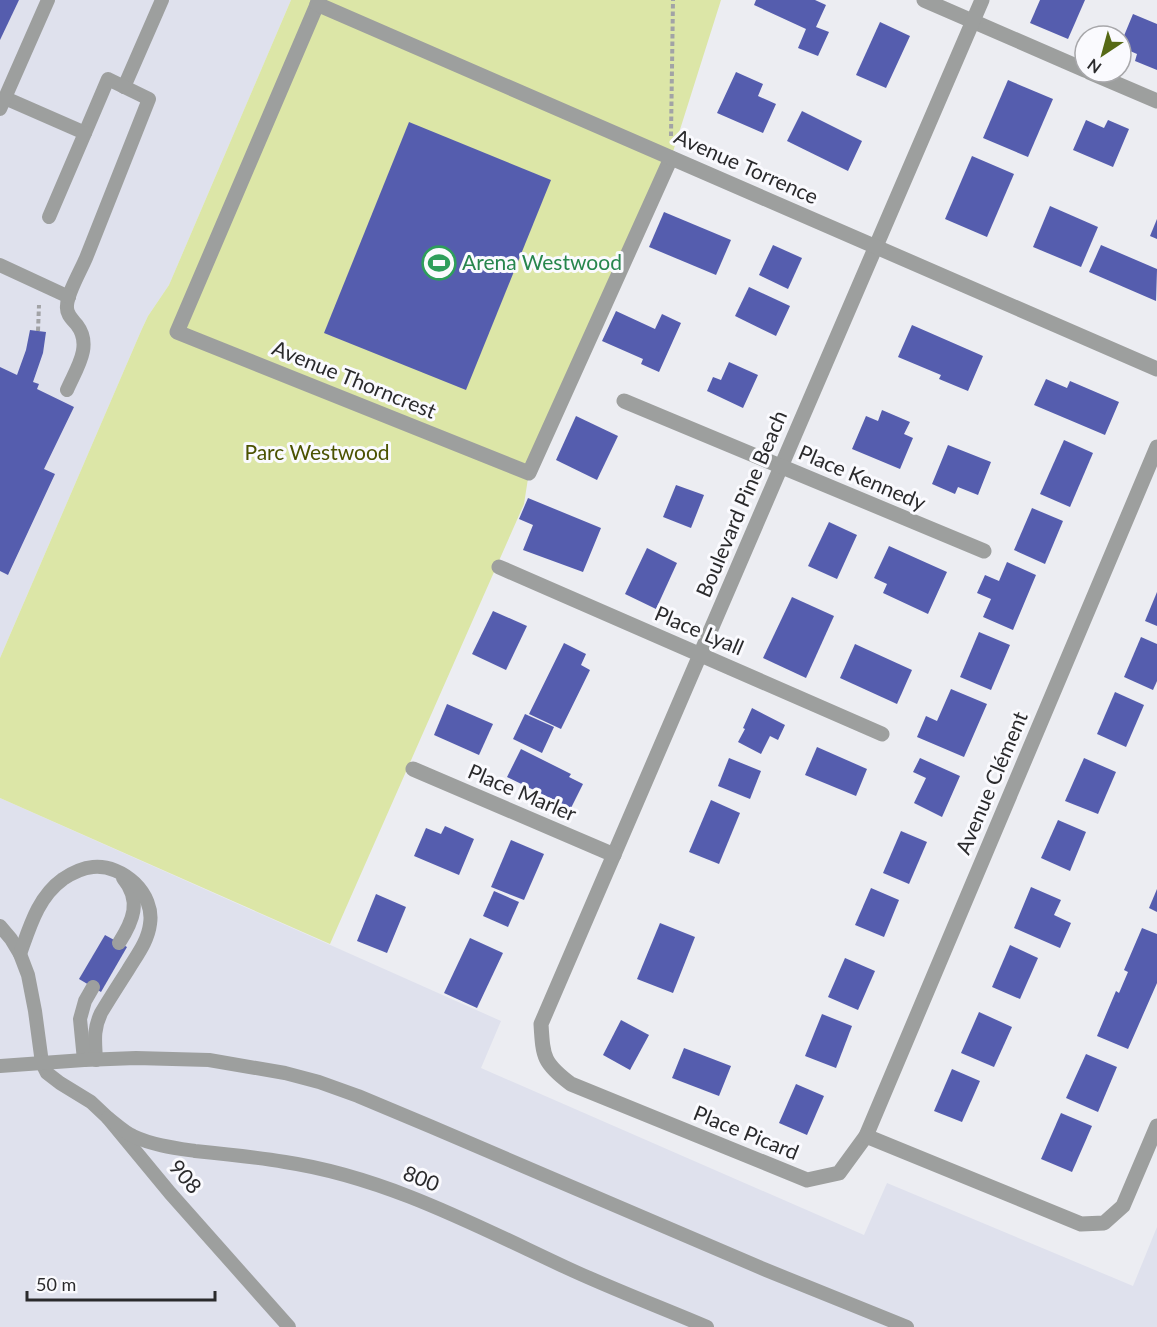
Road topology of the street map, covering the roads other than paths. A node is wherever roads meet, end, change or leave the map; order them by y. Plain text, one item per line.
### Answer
1 (48, 0) edge
2 (162, 0) edge
3 (924, 0) edge
4 (982, 0) edge
5 (318, 2) edge
6 (973, 21) junction
7 (1073, 65) edge
8 (1117, 84) edge
9 (124, 87) junction
10 (1157, 101) edge
11 (2, 104) edge
12 (85, 133) junction
13 (671, 158) junction
14 (49, 217) dead end
15 (876, 246) junction
16 (0, 265) edge
17 (69, 297) junction
18 (1157, 369) edge
19 (67, 390) dead end
20 (624, 401) dead end
21 (1157, 447) edge
22 (781, 467) junction
23 (984, 551) dead end
24 (499, 567) dead end
25 (700, 654) junction
26 (882, 734) dead end
27 (413, 769) dead end
28 (614, 855) junction
29 (112, 870) junction
30 (0, 926) edge
31 (119, 943) dead end
32 (20, 954) junction
33 (93, 987) dead end
34 (541, 1024) joint
35 (90, 1060) junction
36 (42, 1063) junction
37 (0, 1066) edge
38 (108, 1118) junction
39 (1157, 1126) edge
40 (866, 1136) junction
41 (289, 1327) edge
42 (707, 1327) edge
43 (907, 1327) edge

1 - 11 lane
2 - 9 lane
3 - 6 street
4 - 6 street, Boulevard Pine Beach
5 - 13 street, Avenue Torrence
5 - 13 street, Avenue Thorncrest
6 - 7 street
6 - 15 street, Boulevard Pine Beach
8 - 10 street
9 - 12 lane
9 - 17 lane
11 - 12 lane
12 - 14 lane
13 - 15 street, Avenue Torrence
15 - 18 street, Avenue Torrence
15 - 22 street, Boulevard Pine Beach
16 - 17 lane
17 - 19 lane
20 - 22 street, Place Kennedy
21 - 40 street, Avenue Clément
22 - 23 street, Place Kennedy
22 - 25 street, Boulevard Pine Beach
24 - 25 street, Place Lyall
25 - 26 street, Place Lyall
25 - 28 street, Boulevard Pine Beach
27 - 28 street, Place Marler
28 - 34 street, Boulevard Pine Beach
29 - 31 lane
29 - 32 lane
29 - 35 lane
30 - 32 lane
32 - 36 lane
33 - 35 lane
34 - 40 street, Place Picard
35 - 36 lane
35 - 43 lane
36 - 37 lane
36 - 38 lane, 908
38 - 41 lane, 908
38 - 42 lane, 800
39 - 40 street

